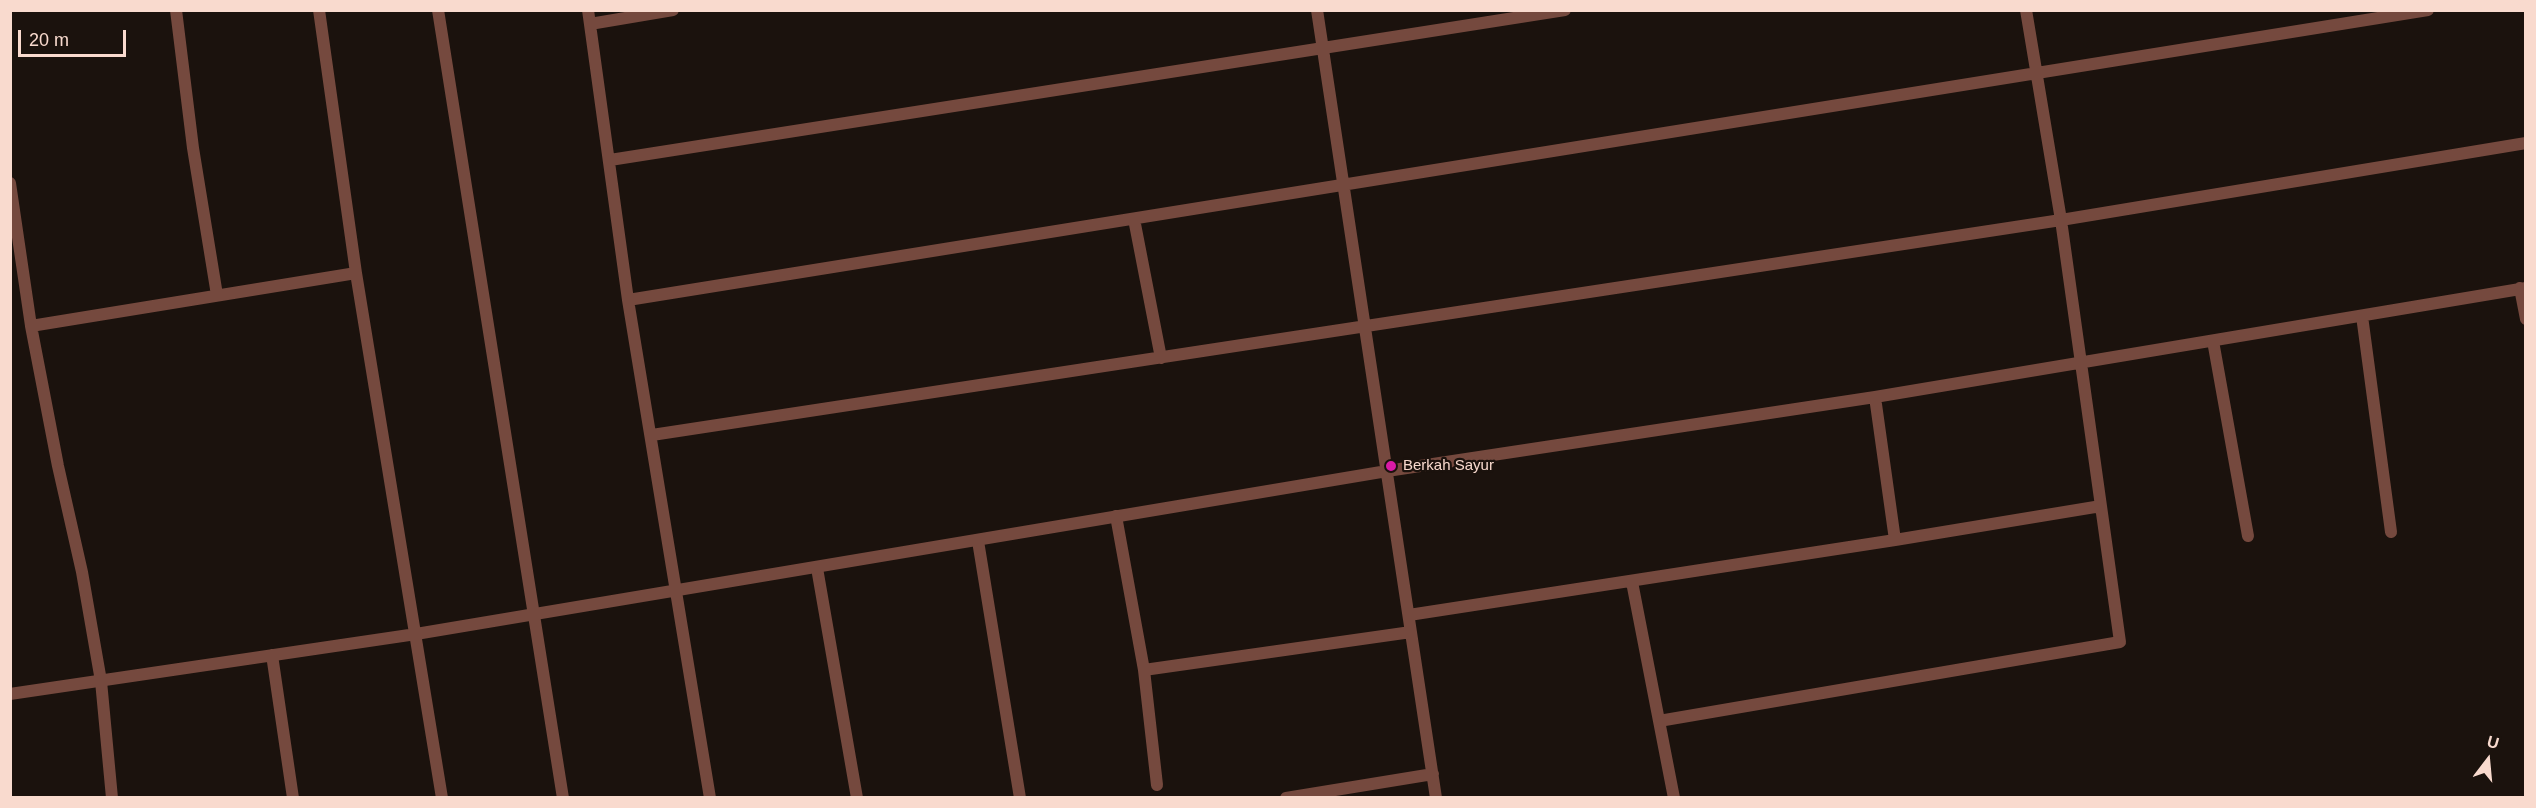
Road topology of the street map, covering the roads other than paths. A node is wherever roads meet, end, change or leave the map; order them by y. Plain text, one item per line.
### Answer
1 (176, 10) edge
2 (320, 10) edge
3 (438, 10) edge
4 (588, 10) edge
5 (673, 10) edge
6 (1317, 10) edge
7 (1565, 10) edge
8 (2026, 10) edge
9 (2428, 10) edge
10 (591, 24) junction
11 (1323, 50) junction
12 (2037, 74) junction
13 (2526, 143) edge
14 (610, 160) junction
15 (10, 183) edge
16 (1343, 184) junction
17 (1134, 219) junction
18 (2061, 220) junction
19 (356, 273) junction
20 (2523, 288) edge
21 (217, 295) junction
22 (628, 300) junction
23 (2362, 316) junction
24 (2526, 319) edge
25 (31, 326) junction
26 (1365, 327) junction
27 (2213, 341) junction
28 (1161, 358) junction
29 (2081, 363) junction
30 (1875, 397) junction
31 (652, 435) junction
32 (1387, 471) junction
33 (2101, 506) junction
34 (1116, 516) junction
35 (2391, 532) dead end
36 (2248, 536) dead end
37 (1895, 540) junction
38 (978, 541) junction
39 (817, 568) junction
40 (1632, 582) junction
41 (675, 590) junction
42 (535, 614) junction
43 (1408, 615) junction
44 (1411, 632) junction
45 (416, 634) junction
46 (272, 655) junction
47 (1144, 670) junction
48 (101, 681) junction
49 (10, 694) edge
50 (1659, 721) junction
51 (1433, 774) junction
52 (1157, 786) dead end
53 (112, 798) edge
54 (293, 798) edge
55 (442, 798) edge
56 (563, 798) edge
57 (710, 798) edge
58 (857, 798) edge
59 (1020, 798) edge
60 (1286, 798) edge
61 (1437, 798) edge
62 (1674, 798) edge

1 - 21 street
2 - 19 street
3 - 42 street
4 - 10 street
5 - 10 street
6 - 11 street
7 - 11 street
8 - 12 street
9 - 12 street
10 - 14 street
11 - 14 street
11 - 16 street
12 - 16 street
12 - 18 street
13 - 18 street
14 - 22 street
15 - 25 street
16 - 17 street
16 - 26 street
17 - 22 street
17 - 28 street
18 - 26 street
18 - 29 street
19 - 21 street
19 - 45 street
20 - 23 street
20 - 24 street
21 - 25 street
22 - 31 street
23 - 27 street
23 - 35 street
25 - 48 street
26 - 28 street
26 - 32 street
27 - 29 street
27 - 36 street
28 - 31 street
29 - 30 street
29 - 33 street
30 - 32 street
30 - 37 street
31 - 41 street
32 - 34 street
32 - 43 street
33 - 37 street
33 - 50 street
34 - 38 street
34 - 47 street
37 - 40 street
38 - 39 street
38 - 59 street
39 - 41 street
39 - 58 street
40 - 43 street
40 - 50 street
41 - 42 street
41 - 57 street
42 - 45 street
42 - 56 street
43 - 44 street
44 - 47 street
44 - 51 street
45 - 46 street
45 - 55 street
46 - 48 street
46 - 54 street
47 - 52 street
48 - 49 street
48 - 53 street
50 - 62 street
51 - 60 street
51 - 61 street

